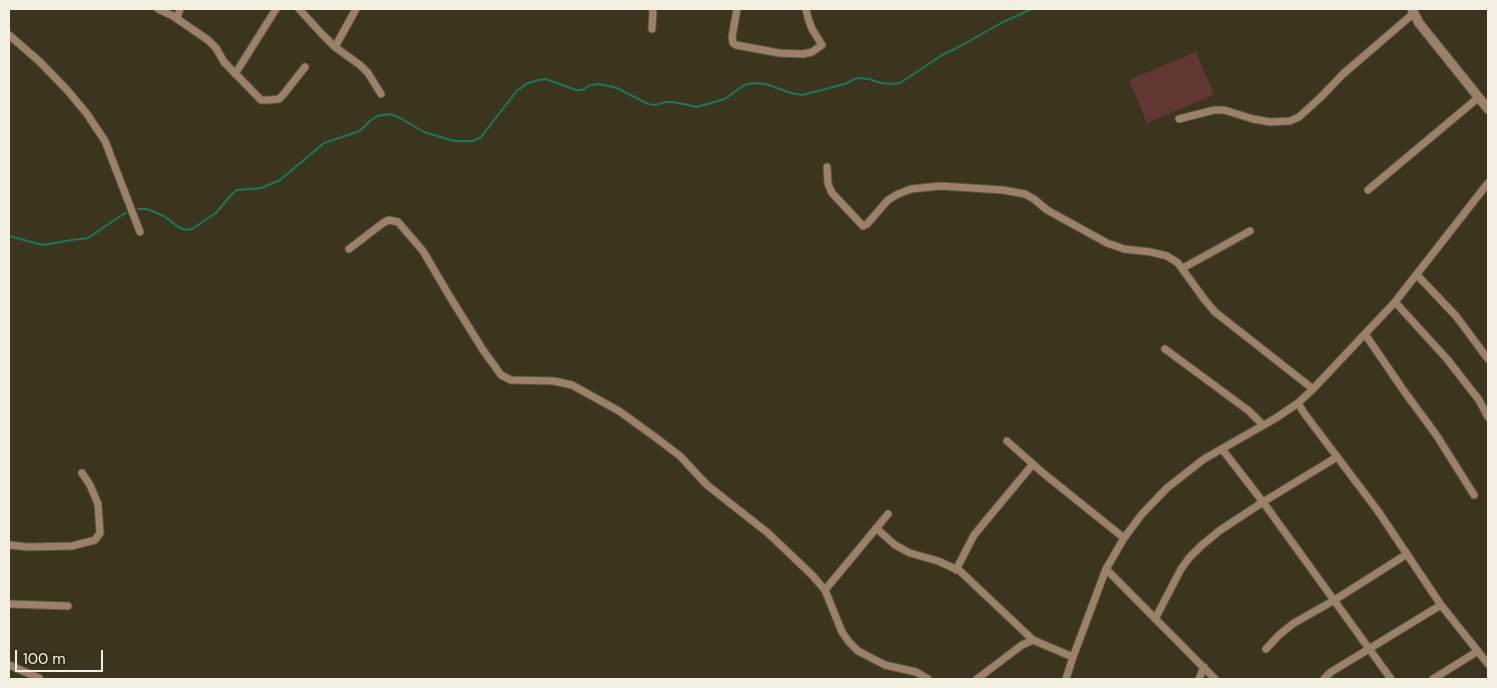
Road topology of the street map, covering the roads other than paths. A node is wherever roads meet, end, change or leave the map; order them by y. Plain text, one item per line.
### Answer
1 (158, 9) edge
2 (180, 9) edge
3 (276, 9) edge
4 (299, 9) edge
5 (356, 9) edge
6 (653, 9) edge
7 (737, 9) edge
8 (806, 9) edge
9 (1413, 11) edge
10 (176, 18) junction
11 (652, 30) dead end
12 (9, 35) edge
13 (335, 47) junction
14 (305, 67) dead end
15 (235, 74) junction
16 (381, 94) dead end
17 (1479, 98) junction
18 (1488, 109) edge
19 (1178, 119) dead end
20 (827, 167) dead end
21 (1488, 183) edge
22 (1368, 190) dead end
23 (1250, 231) dead end
24 (140, 232) dead end
25 (349, 249) dead end
26 (1183, 268) junction
27 (1417, 275) junction
28 (1395, 302) junction
29 (1365, 334) junction
30 (1165, 349) dead end
31 (1488, 359) edge
32 (1313, 389) junction
33 (1298, 403) junction
34 (1488, 417) edge
35 (1263, 425) junction
36 (1007, 440) dead end
37 (1222, 449) junction
38 (1337, 457) junction
39 (1033, 464) junction
40 (82, 473) dead end
41 (1474, 495) dead end
42 (1263, 502) junction
43 (888, 514) dead end
44 (876, 528) junction
45 (1124, 538) junction
46 (9, 545) edge
47 (1407, 554) junction
48 (1106, 569) junction
49 (956, 570) junction
50 (824, 590) junction
51 (1333, 601) junction
52 (9, 604) edge
53 (1441, 605) junction
54 (68, 606) dead end
55 (1155, 619) junction
56 (1033, 640) junction
57 (1266, 649) dead end
58 (1369, 649) junction
59 (1478, 651) junction
60 (1073, 657) junction
61 (1488, 664) edge
62 (9, 665) edge
63 (1204, 667) junction
64 (39, 678) edge
65 (928, 679) edge
66 (977, 679) edge
67 (1066, 679) edge
68 (1199, 679) edge
69 (1215, 679) edge
70 (1324, 679) edge
71 (1392, 679) edge
72 (1434, 679) edge

1 - 10 street
2 - 10 street
3 - 15 street
4 - 13 street
5 - 13 street
6 - 11 street
7 - 8 street
9 - 17 street
9 - 19 street
10 - 15 street
12 - 24 street
13 - 16 street
14 - 15 street
17 - 18 street
17 - 22 street
20 - 26 street
21 - 27 street
23 - 26 street
25 - 50 street
26 - 32 street
27 - 28 street
27 - 31 street
28 - 29 street
28 - 34 street
29 - 32 street
29 - 41 street
30 - 35 street
32 - 33 street
33 - 35 street
33 - 38 street
35 - 37 street
36 - 39 street
37 - 42 street
37 - 45 street
38 - 42 street
38 - 47 street
39 - 45 street
39 - 49 street
40 - 46 street
42 - 51 street
42 - 55 street
43 - 44 street
44 - 49 street
44 - 50 street
45 - 48 street
47 - 51 street
47 - 53 street
48 - 55 street
48 - 60 street
49 - 56 street
50 - 65 street
51 - 57 street
51 - 58 street
52 - 54 street
53 - 58 street
53 - 59 street
55 - 63 street
56 - 60 street
56 - 66 street
58 - 70 street
58 - 71 street
59 - 61 street
59 - 72 street
60 - 67 street
62 - 64 street
63 - 68 street
63 - 69 street

